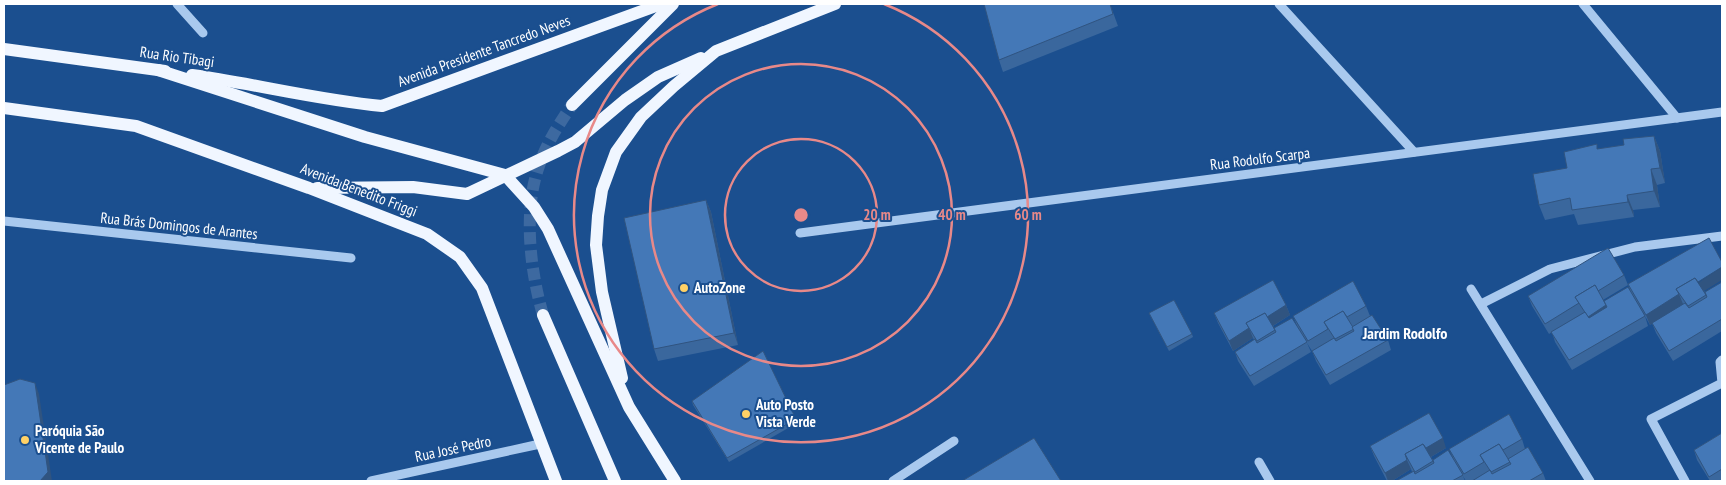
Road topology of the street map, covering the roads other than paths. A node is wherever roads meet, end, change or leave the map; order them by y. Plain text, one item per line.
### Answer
1 (177, 4) edge
2 (661, 4) edge
3 (673, 4) edge
4 (834, 4) edge
5 (1279, 4) edge
6 (1583, 4) edge
7 (203, 33) dead end
8 (4, 49) edge
9 (716, 51) junction
10 (158, 70) junction
11 (344, 102) joint
12 (572, 105) tunnel mouth
13 (4, 108) edge
14 (1722, 112) edge
15 (1677, 118) junction
16 (1414, 152) junction
17 (505, 175) junction
18 (310, 188) junction
19 (4, 221) edge
20 (800, 232) dead end
21 (1722, 236) edge
22 (351, 258) dead end
23 (1471, 289) dead end
24 (1480, 304) junction
25 (542, 314) tunnel mouth
26 (1722, 360) edge
27 (629, 407) junction
28 (954, 441) dead end
29 (540, 444) junction
30 (1259, 462) dead end
31 (371, 481) edge
32 (556, 481) edge
33 (615, 481) edge
34 (675, 481) edge
35 (893, 481) edge
36 (1270, 481) edge
37 (1590, 481) edge
38 (1685, 481) edge

1 - 7 street
2 - 11 main road, Avenida Presidente Tancredo Neves
3 - 12 main road
4 - 9 main road
5 - 16 street
6 - 15 street
8 - 10 main road, Rua Rio Tibagi
9 - 17 main road
9 - 27 main road
10 - 11 main road, Rua Rio Tibagi
10 - 17 main road
13 - 18 main road, Avenida Benedito Friggi
14 - 15 street, Rua Rodolfo Scarpa
15 - 16 street, Rua Rodolfo Scarpa
16 - 20 street, Rua Rodolfo Scarpa
17 - 18 main road
17 - 27 main road
18 - 29 main road, Avenida Benedito Friggi
19 - 22 street, Rua Brás Domingos de Arantes
21 - 24 street
23 - 24 street
24 - 37 street
25 - 33 main road
26 - 38 street
27 - 34 main road
28 - 35 street
29 - 31 street, Rua José Pedro
29 - 32 main road, Avenida Benedito Friggi
30 - 36 street

